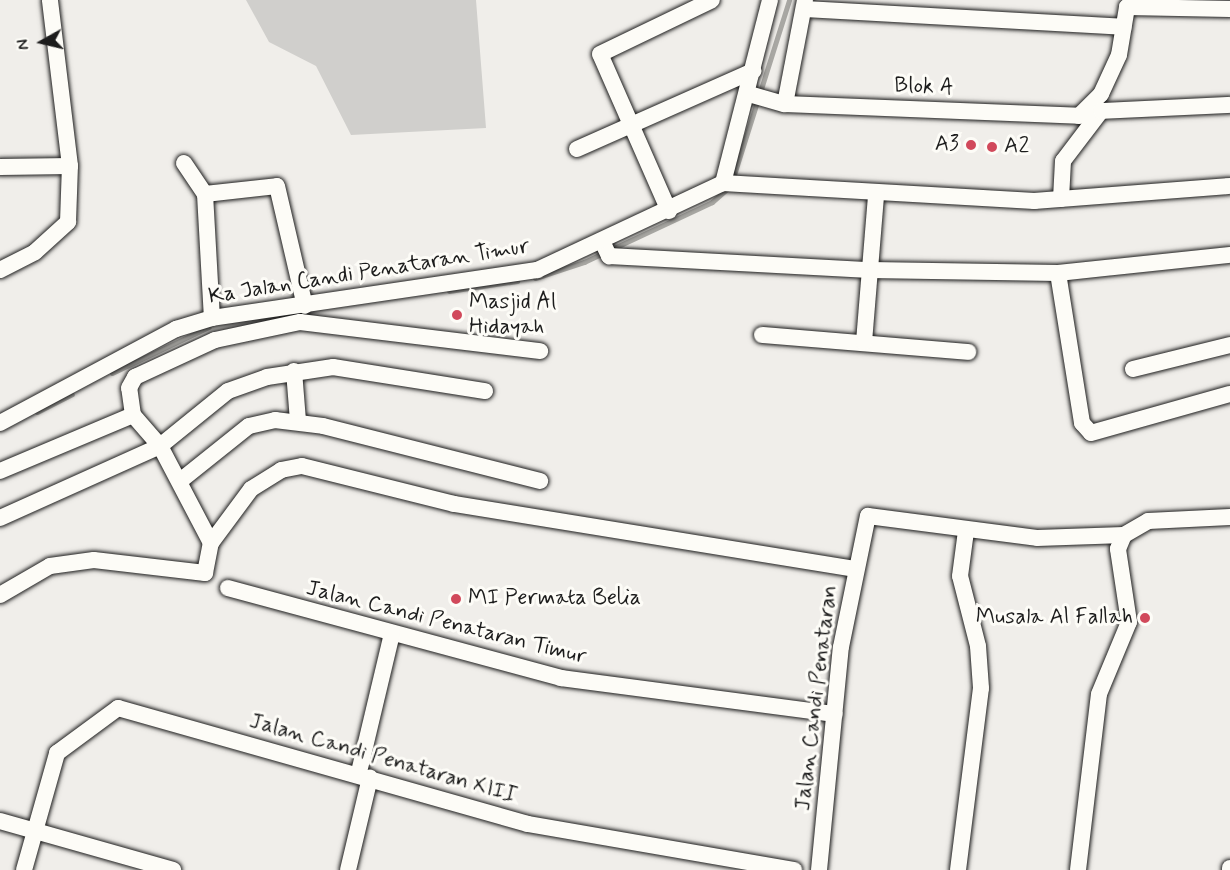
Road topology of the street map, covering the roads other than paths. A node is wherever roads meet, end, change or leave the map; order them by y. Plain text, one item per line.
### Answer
1 (50, 0) edge
2 (712, 0) edge
3 (770, 0) edge
4 (1127, 4) edge
5 (804, 5) edge
6 (1230, 9) edge
7 (1123, 27) junction
8 (753, 71) junction
9 (765, 99) junction
10 (1230, 105) edge
11 (631, 124) junction
12 (577, 149) dead end
13 (184, 164) dead end
14 (70, 166) junction
15 (0, 168) edge
16 (730, 185) junction
17 (1230, 186) edge
18 (205, 194) junction
19 (876, 196) junction
20 (1061, 199) junction
21 (669, 211) junction
22 (605, 248) junction
23 (1230, 255) edge
24 (0, 270) edge
25 (870, 270) junction
26 (1058, 273) junction
27 (305, 306) junction
28 (212, 318) junction
29 (762, 335) dead end
30 (864, 342) junction
31 (1230, 345) edge
32 (540, 351) dead end
33 (968, 352) dead end
34 (1133, 369) dead end
35 (294, 371) junction
36 (485, 392) dead end
37 (1230, 394) edge
38 (133, 415) junction
39 (298, 421) junction
40 (0, 423) edge
41 (160, 446) junction
42 (0, 471) edge
43 (180, 481) junction
44 (540, 481) dead end
45 (1230, 517) edge
46 (0, 518) edge
47 (962, 527) junction
48 (1124, 536) junction
49 (211, 543) junction
50 (856, 569) junction
51 (228, 588) dead end
52 (0, 595) edge
53 (392, 634) junction
54 (835, 714) junction
55 (365, 775) junction
56 (0, 821) edge
57 (33, 831) junction
58 (24, 870) edge
59 (173, 870) edge
60 (348, 870) edge
61 (794, 870) edge
62 (819, 870) edge
63 (958, 870) edge
64 (1078, 870) edge

1 - 14 street
2 - 11 street
3 - 8 street
4 - 6 street
4 - 7 street
5 - 7 street
5 - 9 street
7 - 9 street, Blok A
8 - 9 street
8 - 11 street
9 - 16 street
10 - 20 street
11 - 12 street
11 - 21 street
13 - 18 street
14 - 15 street
14 - 24 street
16 - 19 street
16 - 21 street, Ka Jalan Candi Penataran Timur
17 - 20 street
18 - 27 street
18 - 28 street
19 - 20 street
19 - 25 street
21 - 22 street, Ka Jalan Candi Penataran Timur
22 - 25 street
22 - 27 street, Ka Jalan Candi Penataran Timur
23 - 26 street
25 - 26 street
25 - 30 street
26 - 37 street
27 - 28 street, Ka Jalan Candi Penataran Timur
28 - 40 street, Ka Jalan Candi Penataran Timur
29 - 30 street
30 - 33 street
31 - 34 street
32 - 38 street
35 - 36 street
35 - 39 street
35 - 41 street
38 - 41 street
38 - 42 street
39 - 43 street
39 - 44 street
41 - 43 street
41 - 46 street
43 - 49 street
45 - 48 street
47 - 48 street
47 - 50 street, Jalan Candi Penataran
47 - 63 street
48 - 64 street
49 - 50 street
49 - 52 street
50 - 54 street, Jalan Candi Penataran
51 - 53 street, Jalan Candi Penataran Timur
53 - 54 street, Jalan Candi Penataran Timur
53 - 55 street
54 - 62 street, Jalan Candi Penataran
55 - 57 street, Jalan Candi Penataran XIII
55 - 60 street
55 - 61 street, Jalan Candi Penataran XIII
56 - 57 street
57 - 58 street
57 - 59 street

